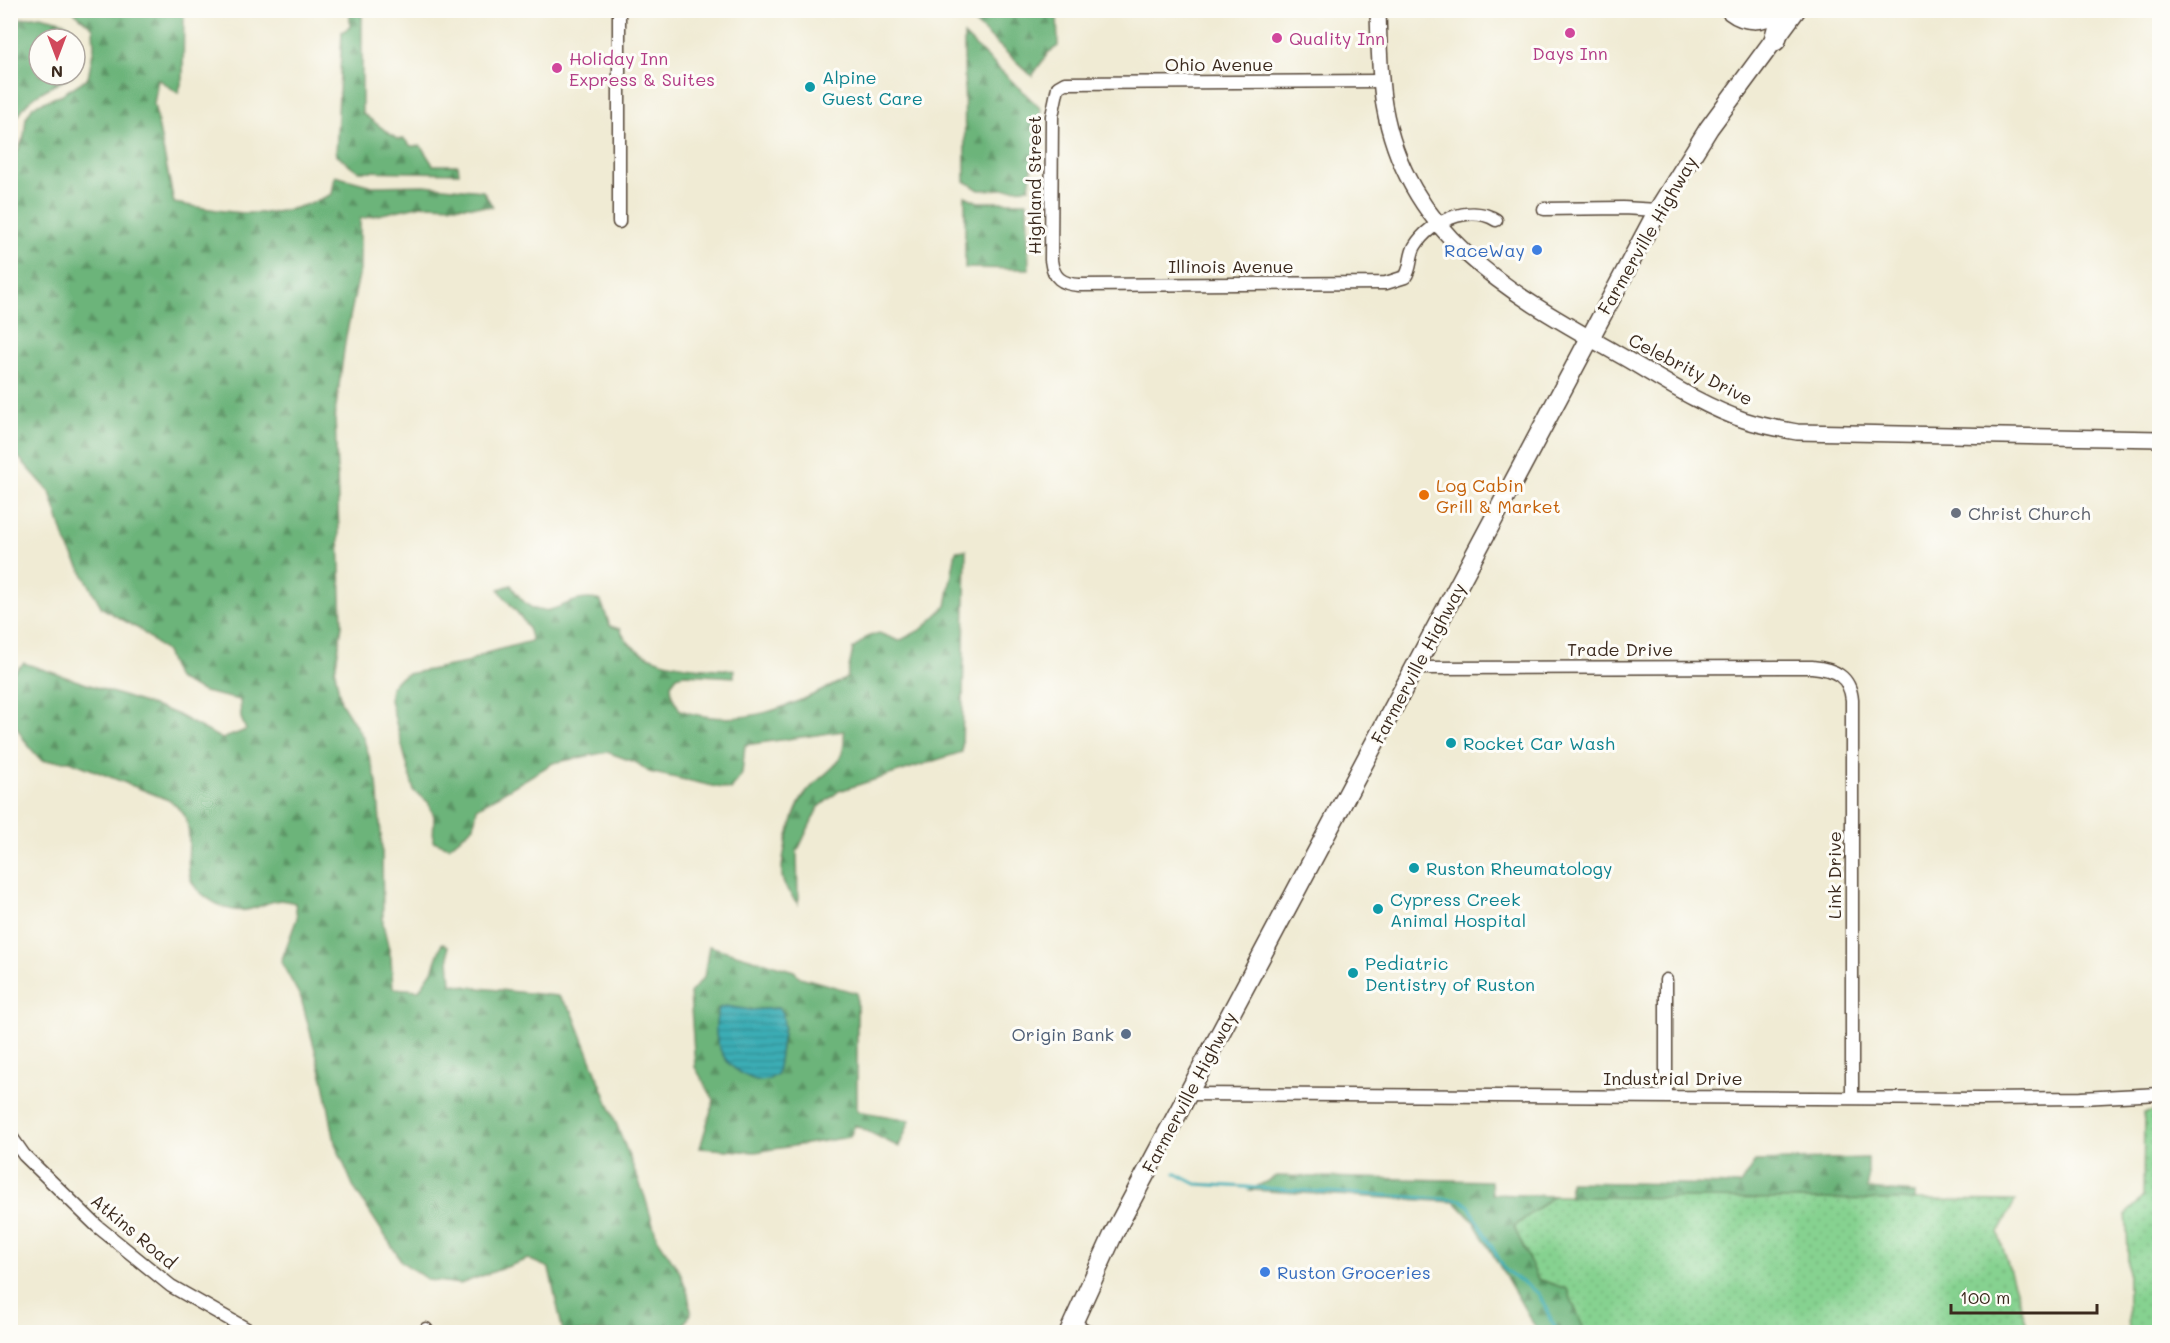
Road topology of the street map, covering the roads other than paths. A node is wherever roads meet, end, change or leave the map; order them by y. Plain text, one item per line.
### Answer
1 (619, 10) edge
2 (1378, 10) edge
3 (1732, 10) edge
4 (1776, 10) edge
5 (1783, 10) edge
6 (1796, 10) edge
7 (1775, 40) junction
8 (1381, 81) junction
9 (1058, 87) joint
10 (1544, 209) dead end
11 (1658, 210) junction
12 (1496, 220) dead end
13 (620, 222) dead end
14 (1437, 225) junction
15 (1061, 282) joint
16 (1589, 338) junction
17 (2160, 439) edge
18 (1416, 668) junction
19 (1824, 668) joint
20 (1666, 980) dead end
21 (1187, 1094) junction
22 (2160, 1094) edge
23 (1666, 1095) junction
24 (1852, 1097) junction
25 (10, 1135) edge
26 (1071, 1328) edge
27 (252, 1332) edge
28 (1089, 1332) edge

1 - 13 street
2 - 8 street, Celebrity Drive
3 - 4 highway
5 - 7 highway
6 - 7 main road, Farmerville Highway
7 - 11 main road, Farmerville Highway
8 - 9 street, Ohio Avenue
8 - 14 street, Celebrity Drive
9 - 15 street, Highland Street
10 - 11 street
11 - 16 main road, Farmerville Highway
12 - 14 street
14 - 15 street, Illinois Avenue
14 - 16 street, Celebrity Drive
16 - 17 street, Celebrity Drive
16 - 18 main road, Farmerville Highway
18 - 19 street, Trade Drive
18 - 21 main road, Farmerville Highway
19 - 24 street, Link Drive
20 - 23 street
21 - 23 street, Industrial Drive
21 - 26 main road, Farmerville Highway
22 - 24 street, Industrial Drive
23 - 24 street, Industrial Drive
25 - 27 street, Atkins Road
26 - 28 street

